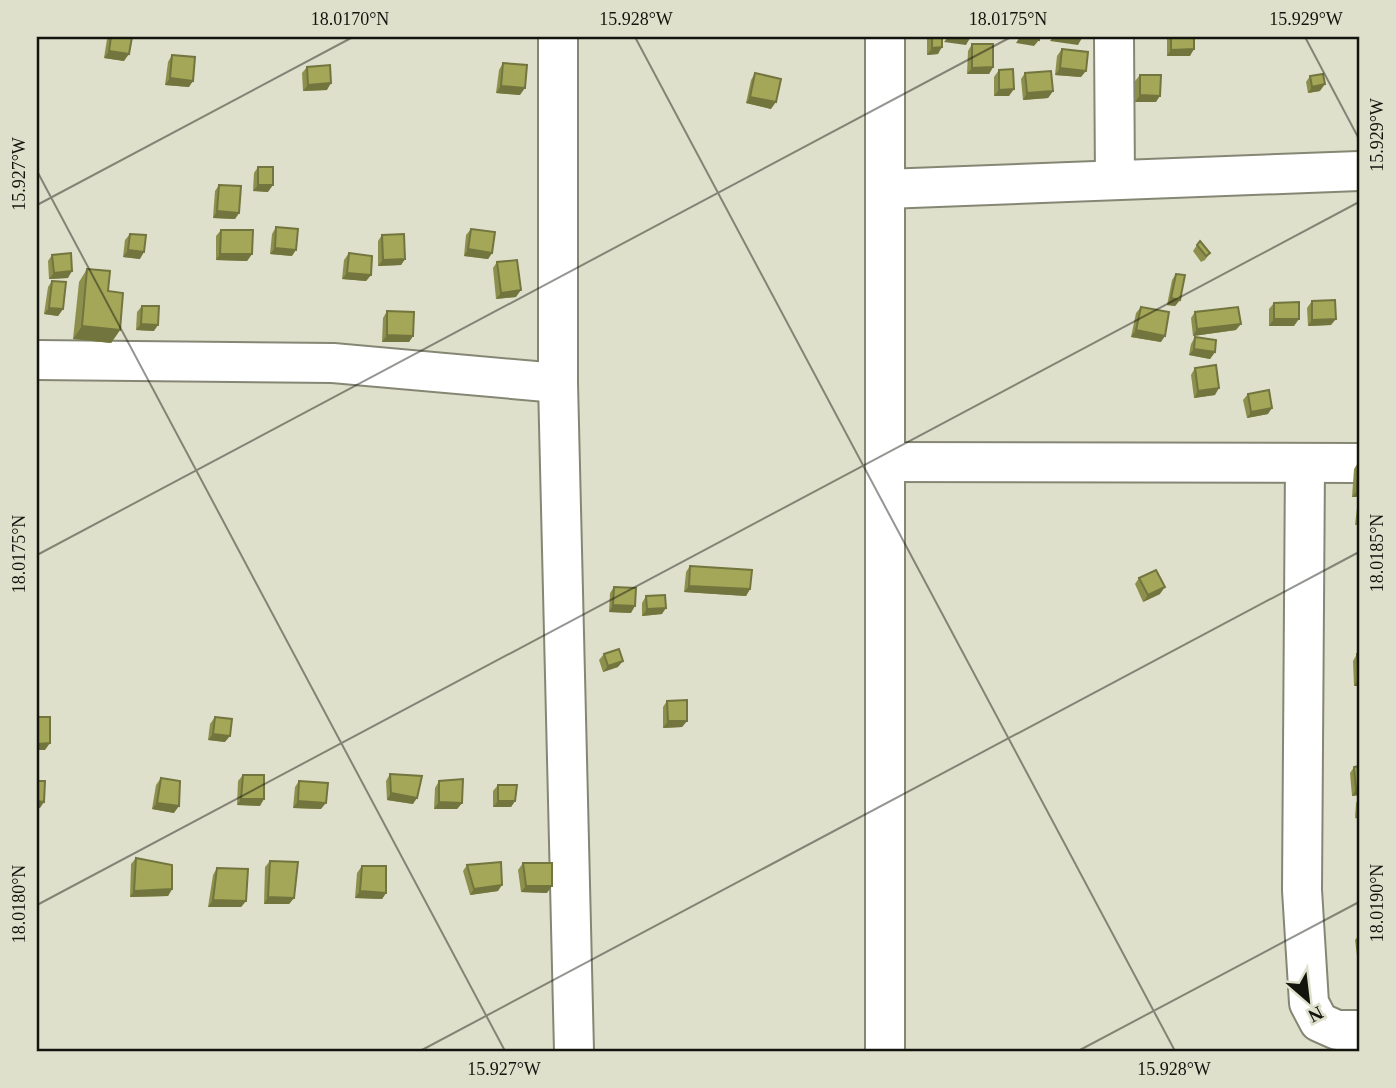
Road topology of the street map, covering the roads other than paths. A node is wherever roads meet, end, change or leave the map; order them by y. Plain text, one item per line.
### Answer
1 (558, 37) edge
2 (885, 37) edge
3 (1114, 37) edge
4 (1359, 171) edge
5 (1115, 180) junction
6 (885, 189) junction
7 (37, 360) edge
8 (558, 383) junction
9 (885, 462) junction
10 (1305, 463) junction
11 (1359, 463) edge
12 (1359, 1030) edge
13 (574, 1051) edge
14 (885, 1051) edge

1 - 8 street
2 - 6 street
3 - 5 street
4 - 5 street
5 - 6 street
6 - 9 street
7 - 8 street
8 - 13 street
9 - 10 street
9 - 14 street
10 - 11 street
10 - 12 street

